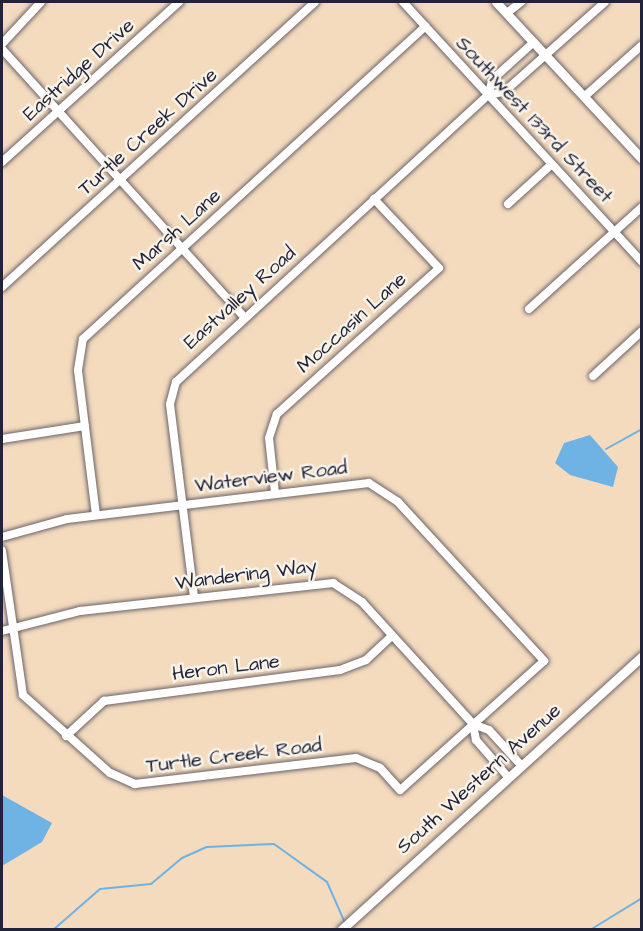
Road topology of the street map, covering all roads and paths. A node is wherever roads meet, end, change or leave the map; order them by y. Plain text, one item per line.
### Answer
1 (41, 2) edge
2 (179, 2) edge
3 (315, 2) edge
4 (403, 2) edge
5 (496, 2) edge
6 (521, 2) edge
7 (605, 2) edge
8 (507, 14) junction
9 (426, 26) junction
10 (534, 42) junction
11 (2, 44) edge
12 (642, 45) edge
13 (2, 49) edge
14 (546, 54) junction
15 (488, 94) junction
16 (584, 97) junction
17 (57, 112) junction
18 (642, 159) edge
19 (2, 162) edge
20 (552, 164) junction
21 (119, 180) junction
22 (374, 199) junction
23 (508, 204) dead end
24 (642, 207) edge
25 (614, 232) junction
26 (181, 248) junction
27 (642, 262) edge
28 (2, 287) edge
29 (529, 309) dead end
30 (244, 317) junction
31 (642, 331) edge
32 (593, 376) dead end
33 (85, 426) junction
34 (2, 439) edge
35 (275, 493) junction
36 (183, 504) junction
37 (96, 515) junction
38 (2, 537) edge
39 (2, 551) edge
40 (194, 597) junction
41 (12, 630) junction
42 (2, 631) edge
43 (392, 636) junction
44 (642, 656) edge
45 (473, 724) junction
46 (66, 736) junction
47 (521, 765) junction
48 (508, 777) junction
49 (341, 930) edge

1 - 11 street
2 - 17 street, Eastridge Drive
3 - 21 street, Turtle Creek Drive
4 - 9 street, Southwest 133rd Street
5 - 8 main road
6 - 8 street
7 - 14 street, Eastvalley Road
8 - 10 main road
9 - 15 street, Southwest 133rd Street
9 - 26 street, Marsh Lane
10 - 14 main road
10 - 15 street, Eastvalley Road
12 - 16 street
13 - 17 street
14 - 15 street, Eastvalley Road
14 - 16 main road
15 - 20 street, Southwest 133rd Street
15 - 22 street, Eastvalley Road
16 - 18 main road
17 - 19 street, Eastridge Drive
17 - 21 street
20 - 23 street
20 - 25 street, Southwest 133rd Street
21 - 26 street
21 - 28 street, Turtle Creek Drive
22 - 30 street, Eastvalley Road
22 - 35 street, Moccasin Lane
24 - 25 street
25 - 27 street, Southwest 133rd Street
25 - 29 street
26 - 30 street
26 - 33 street, Marsh Lane
30 - 36 street, Eastvalley Road
31 - 32 street
33 - 34 street
33 - 37 street, Marsh Lane
35 - 36 street, Waterview Road
35 - 45 street, Waterview Road
36 - 37 street, Waterview Road
36 - 40 street, Eastvalley Road
37 - 38 street, Waterview Road
39 - 41 street, Turtle Creek Road
40 - 41 street, Wandering Way
40 - 43 street, Wandering Way
41 - 42 street, Wandering Way
41 - 46 street, Turtle Creek Road
43 - 45 street, Wandering Way
43 - 46 street, Heron Lane
44 - 47 main road, South Western Avenue
45 - 46 street, Turtle Creek Road
45 - 47 street, Wandering Way
45 - 48 street, Wandering Way
47 - 48 main road, South Western Avenue
48 - 49 main road, South Western Avenue

